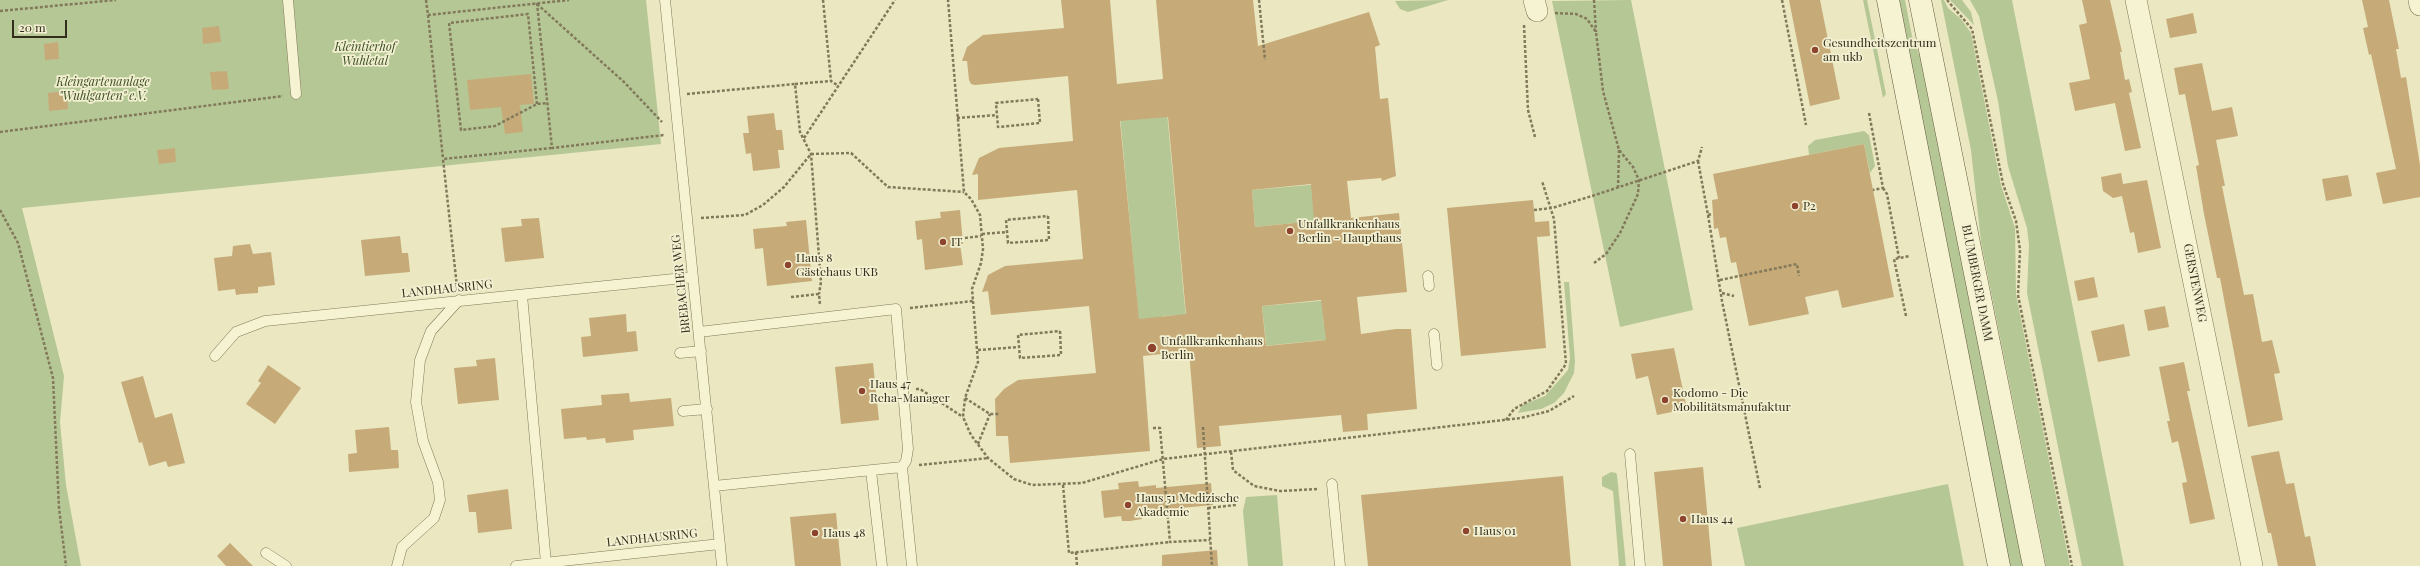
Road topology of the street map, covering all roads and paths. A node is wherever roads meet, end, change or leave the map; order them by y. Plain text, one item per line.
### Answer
1 (116, 0) edge
2 (288, 0) edge
3 (426, 0) edge
4 (569, 0) edge
5 (665, 0) edge
6 (823, 0) edge
7 (895, 0) edge
8 (948, 0) edge
9 (1259, 0) edge
10 (1594, 0) edge
11 (1782, 0) edge
12 (1888, 0) edge
13 (1920, 0) edge
14 (1947, 0) edge
15 (2136, 0) edge
16 (2419, 0) edge
17 (537, 3) junction
18 (2420, 5) edge
19 (0, 11) edge
20 (1536, 11) edge
21 (428, 15) junction
22 (1596, 32) junction
23 (1265, 60) dead end
24 (831, 81) junction
25 (795, 84) junction
26 (837, 85) junction
27 (296, 94) joint
28 (675, 95) junction
29 (547, 103) junction
30 (537, 104) junction
31 (1869, 113) dead end
32 (997, 115) junction
33 (957, 118) junction
34 (662, 122) dead end
35 (1806, 125) dead end
36 (0, 132) edge
37 (664, 135) dead end
38 (1535, 137) dead end
39 (804, 138) junction
40 (1702, 147) dead end
41 (552, 148) junction
42 (1620, 150) junction
43 (811, 154) junction
44 (443, 159) junction
45 (1698, 161) junction
46 (1640, 180) junction
47 (1542, 181) dead end
48 (1618, 188) junction
49 (1883, 188) junction
50 (1873, 190) dead end
51 (964, 192) junction
52 (1552, 208) junction
53 (0, 210) edge
54 (1534, 210) dead end
55 (1712, 214) dead end
56 (1708, 215) junction
57 (687, 219) junction
58 (1007, 232) junction
59 (982, 235) junction
60 (965, 238) dead end
61 (1910, 256) dead end
62 (1899, 258) junction
63 (1594, 263) dead end
64 (1799, 276) dead end
65 (693, 277) junction
66 (1720, 280) junction
67 (1722, 293) junction
68 (819, 294) junction
69 (522, 295) junction
70 (791, 296) dead end
71 (1734, 296) dead end
72 (458, 300) junction
73 (973, 301) junction
74 (896, 309) junction
75 (1906, 316) dead end
76 (821, 317) junction
77 (699, 332) junction
78 (1434, 334) dead end
79 (1019, 346) junction
80 (978, 350) junction
81 (701, 351) junction
82 (680, 353) dead end
83 (215, 356) dead end
84 (1437, 365) dead end
85 (903, 389) junction
86 (1574, 396) dead end
87 (965, 398) junction
88 (707, 409) junction
89 (683, 412) dead end
90 (990, 414) junction
91 (999, 414) dead end
92 (964, 417) junction
93 (1506, 420) junction
94 (1203, 427) dead end
95 (1153, 428) dead end
96 (978, 444) junction
97 (1231, 452) junction
98 (1630, 454) dead end
99 (1205, 455) junction
100 (988, 458) junction
101 (1163, 459) junction
102 (902, 467) junction
103 (871, 470) junction
104 (1063, 485) junction
105 (714, 486) junction
106 (1332, 486) joint
107 (1760, 488) dead end
108 (1236, 505) dead end
109 (1208, 508) junction
110 (1210, 540) junction
111 (1170, 542) junction
112 (720, 544) junction
113 (1076, 552) junction
114 (266, 553) dead end
115 (546, 563) junction
116 (66, 566) edge
117 (286, 566) edge
118 (396, 566) edge
119 (516, 566) edge
120 (722, 566) edge
121 (882, 566) edge
122 (912, 566) edge
123 (1077, 566) edge
124 (1212, 566) edge
125 (1340, 566) edge
126 (1640, 566) edge
127 (1999, 566) edge
128 (2034, 566) edge
129 (2072, 566) edge
130 (2252, 566) edge

1 - 19 path
2 - 27 lane
3 - 21 path
4 - 17 path
5 - 28 lane, BREBACHER WEG
6 - 24 path
7 - 26 path
8 - 33 path
9 - 23 path
10 - 22 path
11 - 35 path
12 - 127 main road
13 - 128 main road, BLUMBERGER DAMM
14 - 129 path
15 - 130 street, GERSTENWEG
16 - 18 street
17 - 21 path
17 - 29 path
17 - 34 path
20 - 22 path
20 - 38 path
21 - 44 path
22 - 42 path
24 - 25 path
24 - 26 path
25 - 28 path
25 - 39 path
26 - 39 path
27 - 36 path
28 - 57 lane, BREBACHER WEG
29 - 30 path
29 - 41 path
30 - 30 path
31 - 49 path
32 - 32 path
32 - 33 path
33 - 51 path
37 - 41 path
39 - 43 path
40 - 45 path
41 - 44 path
42 - 46 path
42 - 48 path
43 - 51 path
43 - 57 path
43 - 68 path
44 - 72 path
45 - 46 path
45 - 56 path
46 - 48 path
46 - 63 path
47 - 52 path
48 - 52 path
49 - 50 path
49 - 62 path
51 - 59 path
52 - 54 path
52 - 93 path
53 - 116 path
55 - 56 path
56 - 66 path
57 - 65 lane, BREBACHER WEG
58 - 58 path
58 - 59 path
59 - 60 path
59 - 73 path
61 - 62 path
62 - 75 path
64 - 66 path
65 - 69 lane, LANDHAUSRING
65 - 77 lane, BREBACHER WEG
66 - 67 path
67 - 71 path
67 - 107 path
68 - 70 path
68 - 76 path
69 - 72 lane, LANDHAUSRING
69 - 115 lane
72 - 83 lane, LANDHAUSRING
72 - 118 lane
73 - 74 path
73 - 80 path
74 - 76 lane
74 - 85 lane
76 - 77 lane
77 - 81 lane, BREBACHER WEG
78 - 84 lane
79 - 79 path
79 - 80 path
80 - 87 path
81 - 82 lane
81 - 88 lane, BREBACHER WEG
85 - 92 path
85 - 102 lane
86 - 93 path
87 - 90 path
87 - 92 path
88 - 89 lane
88 - 105 lane, BREBACHER WEG
90 - 91 path
90 - 96 path
92 - 96 path
93 - 97 path
94 - 99 path
95 - 101 path
96 - 100 path
97 - 99 path
97 - 106 path
98 - 126 lane
99 - 101 path
99 - 109 path
100 - 102 path
100 - 104 path
101 - 104 path
101 - 111 path
102 - 103 lane
102 - 122 lane
103 - 105 lane
103 - 121 lane
104 - 113 path
105 - 112 lane, BREBACHER WEG
106 - 125 lane
108 - 109 path
109 - 110 path
110 - 111 path
110 - 124 path
111 - 113 path
112 - 115 lane, LANDHAUSRING
112 - 120 lane, BREBACHER WEG
113 - 123 path
114 - 117 lane
115 - 119 lane, LANDHAUSRING

